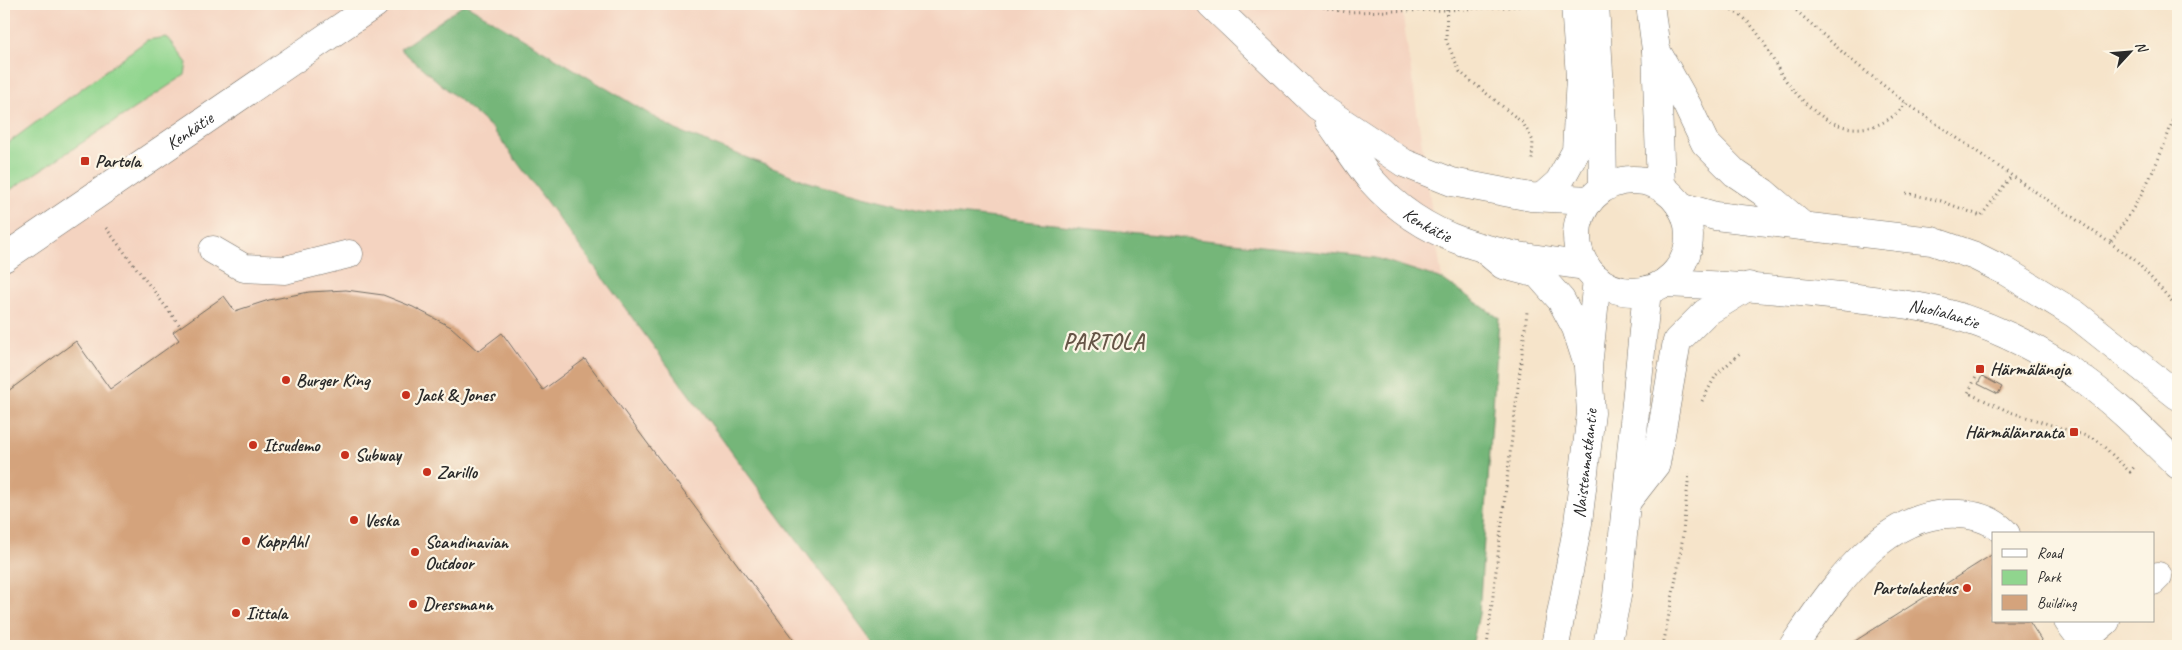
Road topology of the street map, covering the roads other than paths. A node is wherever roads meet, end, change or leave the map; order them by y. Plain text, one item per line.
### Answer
1 (376, 4) edge
2 (1211, 4) edge
3 (1562, 4) edge
4 (1595, 4) edge
5 (1650, 4) edge
6 (1656, 50) junction
7 (1318, 106) junction
8 (1661, 187) junction
9 (1596, 194) junction
10 (1536, 197) junction
11 (1680, 206) junction
12 (1803, 226) junction
13 (213, 250) dead end
14 (1485, 250) junction
15 (349, 254) dead end
16 (4, 258) edge
17 (1591, 272) junction
18 (1655, 286) junction
19 (1749, 286) junction
20 (1588, 367) junction
21 (2178, 396) edge
22 (2178, 465) edge
23 (1628, 500) junction
24 (2004, 532) edge
25 (2069, 622) edge
26 (2105, 622) edge
27 (1555, 646) edge
28 (1608, 646) edge
29 (1793, 646) edge

1 - 16 street, Kenkätie
2 - 7 street, Kenkätie
3 - 10 street
4 - 9 street
5 - 6 street
6 - 8 street
6 - 12 street
7 - 10 street, Kenkätie
7 - 14 street, Kenkätie
8 - 9 street
8 - 11 street
9 - 10 street, Kenkätie
9 - 17 street
11 - 12 street
11 - 18 street
12 - 21 street
13 - 15 street
14 - 17 street, Kenkätie
14 - 20 street
17 - 18 street
17 - 20 street, Naistenmatkantie
18 - 19 street, Nuolialantie
18 - 23 street
19 - 22 street, Nuolialantie
19 - 23 street
20 - 27 street, Naistenmatkantie
23 - 28 street
24 - 29 street
25 - 26 street

